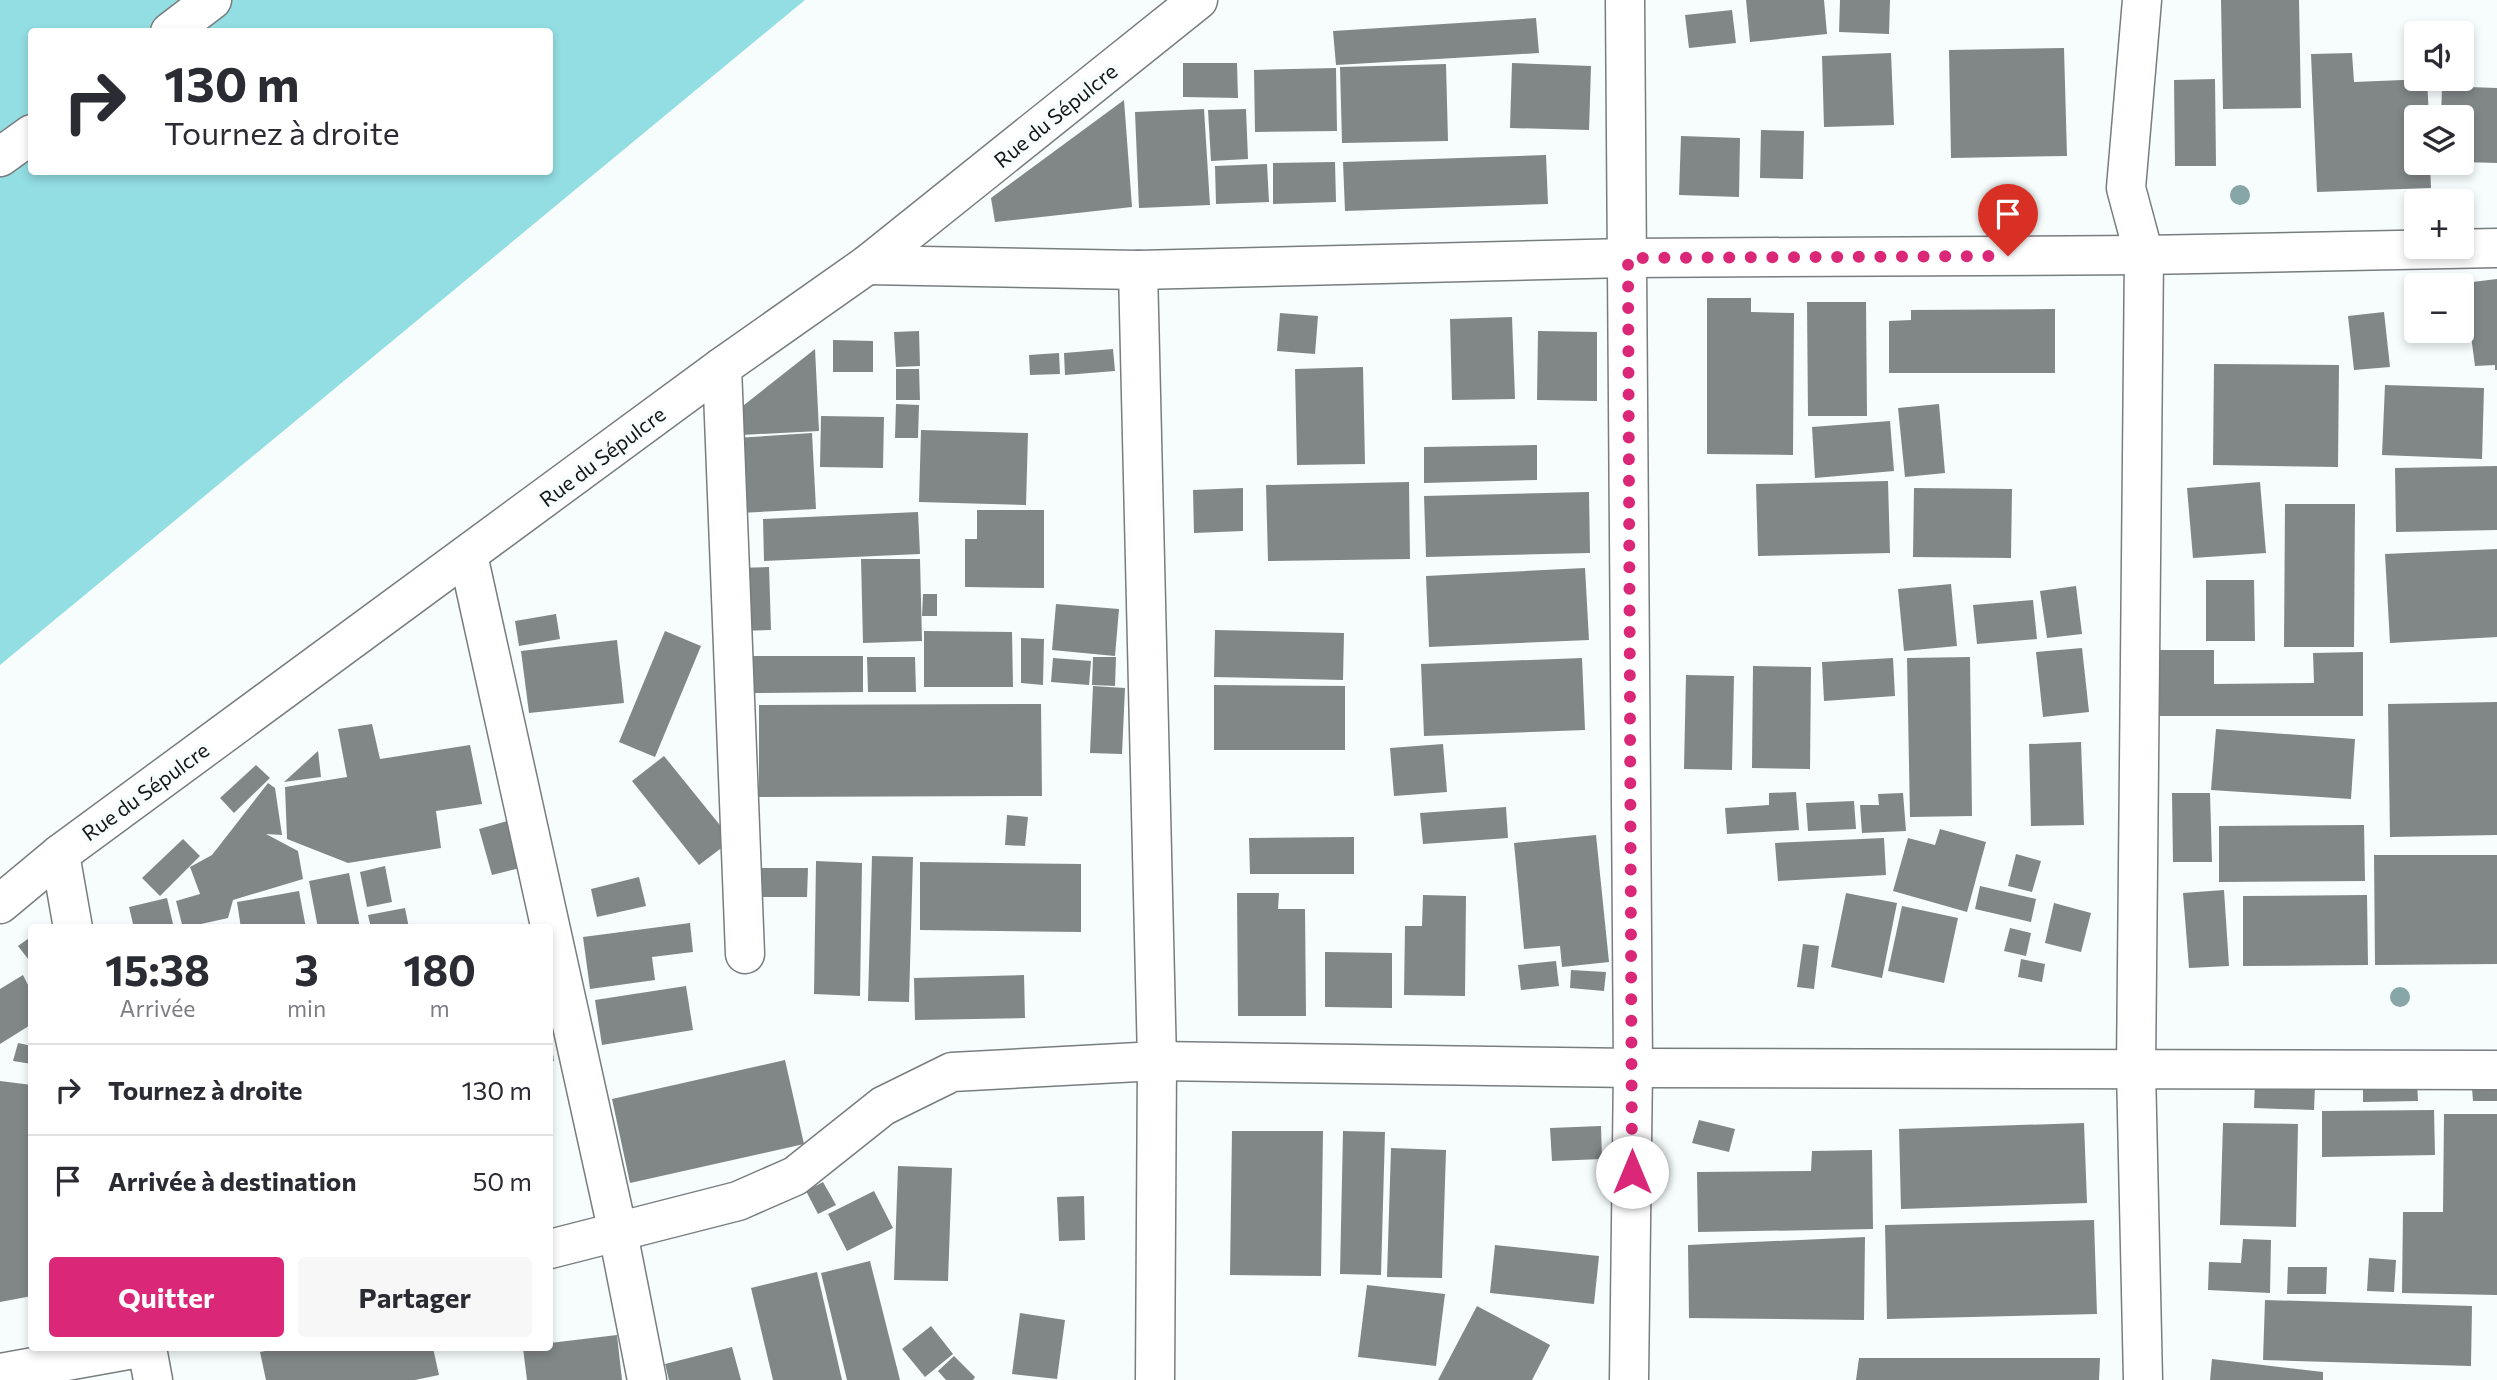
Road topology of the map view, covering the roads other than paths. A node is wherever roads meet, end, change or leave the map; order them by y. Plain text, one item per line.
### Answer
1 (212, 0) edge
2 (1198, 0) edge
3 (1625, 0) edge
4 (2142, 0) edge
5 (175, 28) edge
6 (28, 137) edge
7 (0, 157) edge
8 (2497, 248) edge
9 (2144, 255) junction
10 (1628, 258) junction
11 (867, 265) junction
12 (1138, 270) junction
13 (722, 367) junction
14 (468, 555) junction
15 (60, 854) junction
16 (0, 904) edge
17 (71, 924) edge
18 (550, 924) edge
19 (553, 939) edge
20 (746, 954) dead end
21 (1157, 1061) junction
22 (1633, 1068) junction
23 (2136, 1069) junction
24 (2497, 1070) edge
25 (618, 1233) junction
26 (553, 1248) edge
27 (122, 1351) edge
28 (148, 1351) edge
29 (0, 1373) edge
30 (153, 1380) edge
31 (647, 1380) edge
32 (1155, 1380) edge
33 (1629, 1380) edge
34 (2143, 1380) edge

1 - 5 street
2 - 11 street, Rue du Sépulcre
3 - 10 street
4 - 9 street
6 - 7 street
8 - 9 street
9 - 10 street
9 - 23 street
10 - 12 street
10 - 22 street
11 - 12 street
11 - 13 street, Rue du Sépulcre
12 - 21 street
13 - 14 street, Rue du Sépulcre
13 - 20 street
14 - 15 street, Rue du Sépulcre
14 - 18 street
15 - 16 street, Rue du Sépulcre
15 - 17 street
19 - 25 street
21 - 22 street
21 - 25 street
21 - 32 street
22 - 23 street
22 - 33 street
23 - 24 street
23 - 34 street
25 - 26 street
25 - 31 street
27 - 29 street
28 - 30 street

